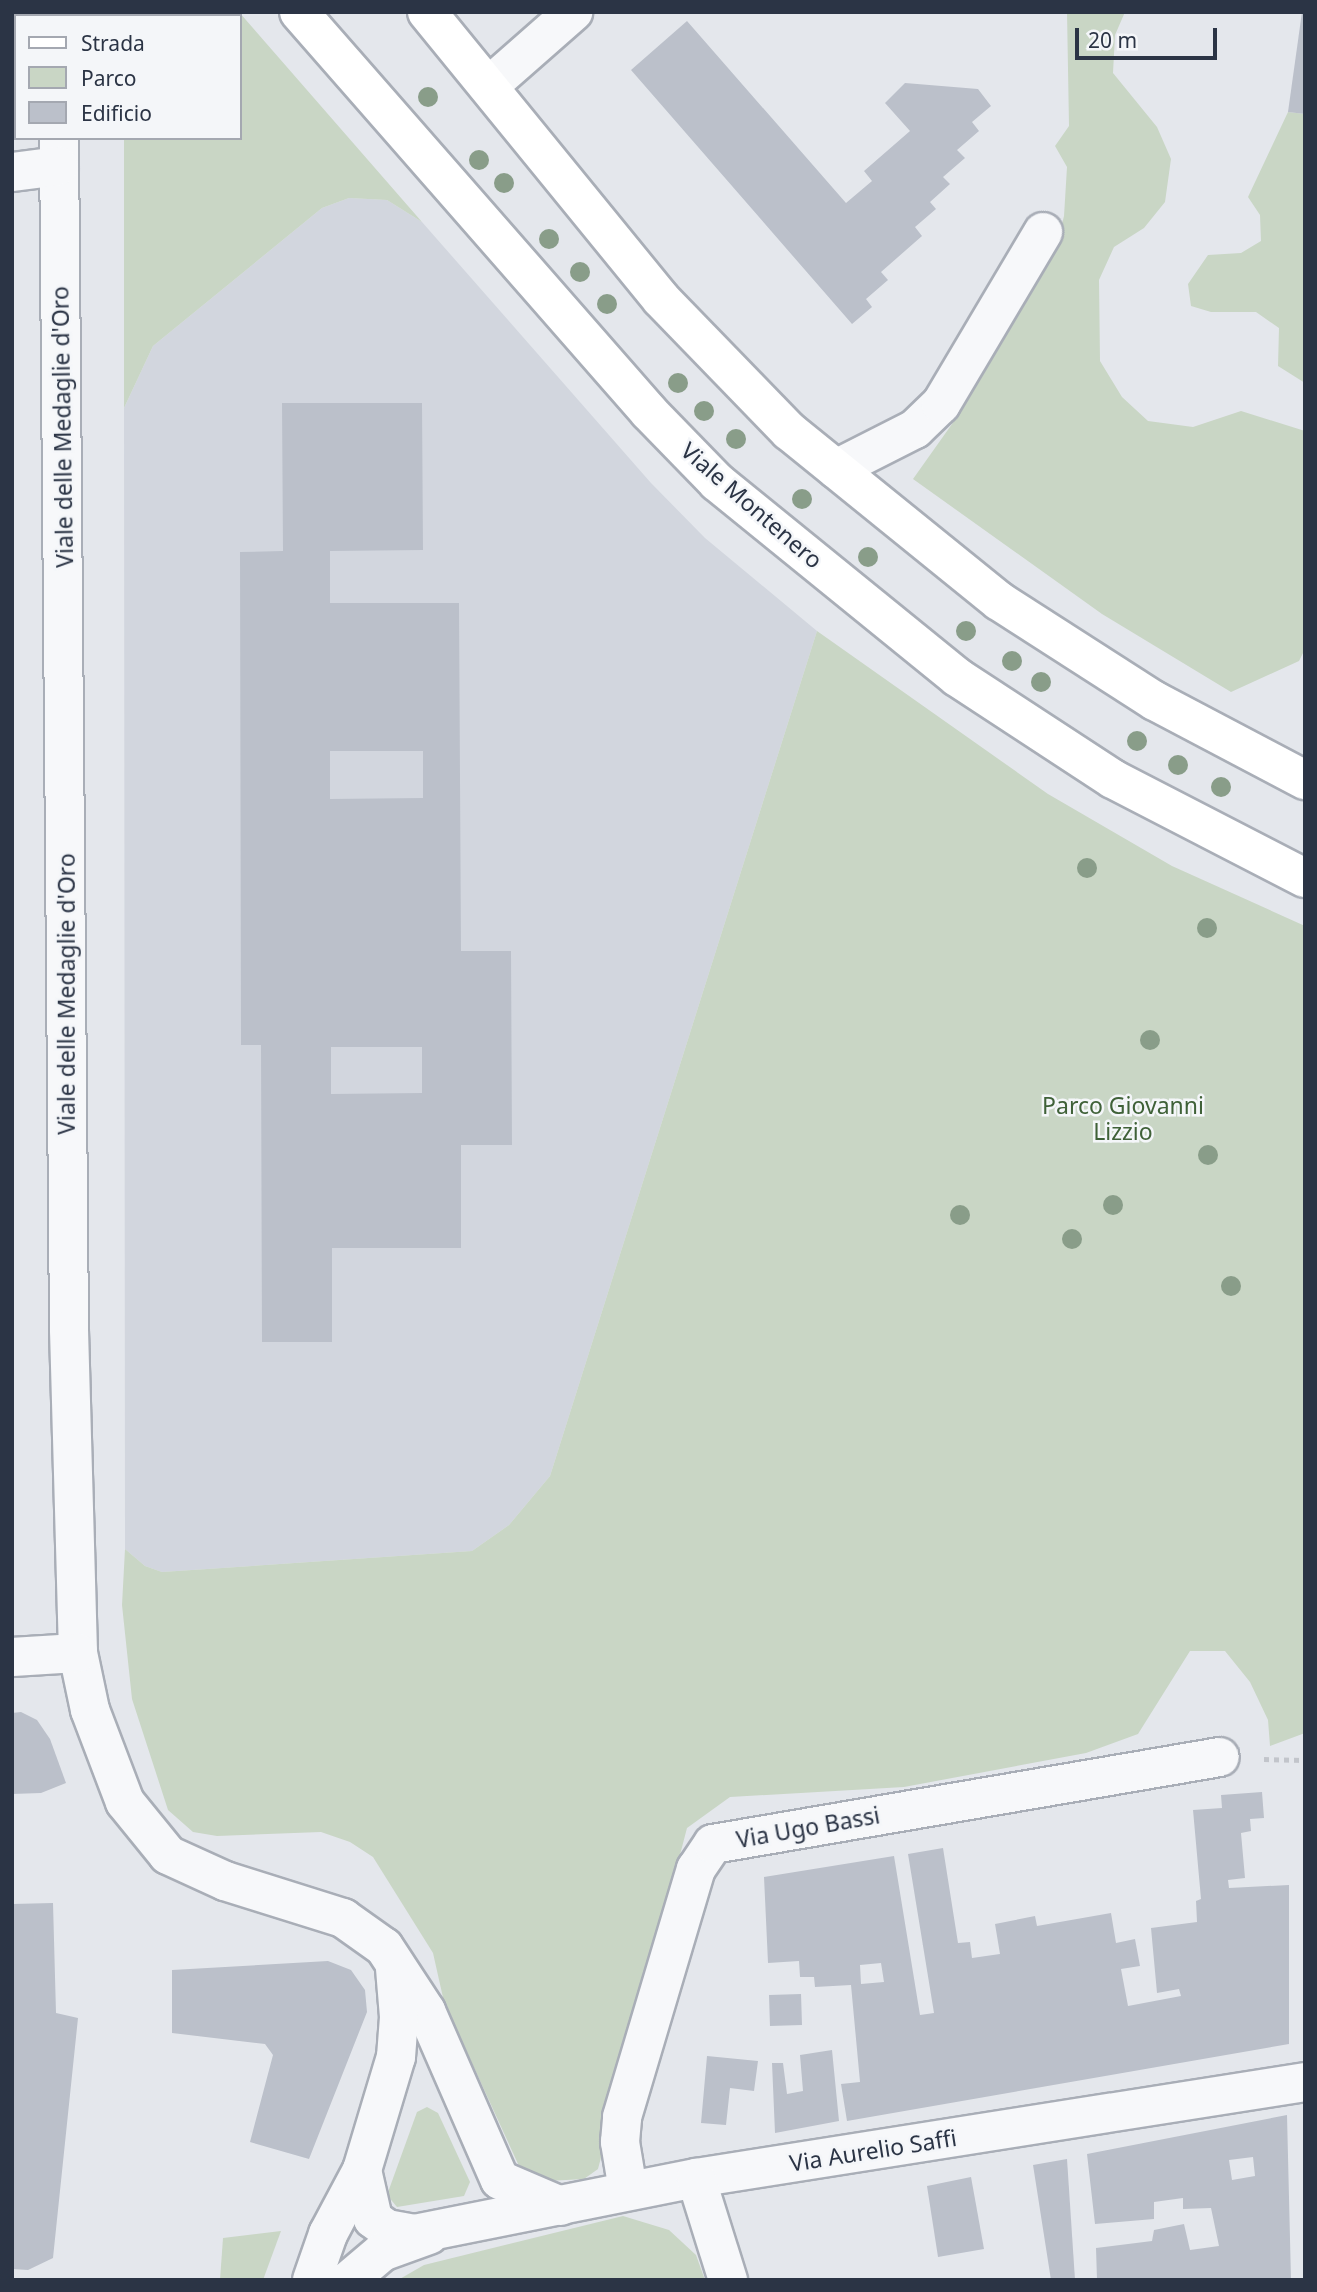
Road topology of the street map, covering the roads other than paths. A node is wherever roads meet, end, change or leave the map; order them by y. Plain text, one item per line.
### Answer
1 (299, 12) edge
2 (427, 12) edge
3 (573, 12) edge
4 (490, 85) junction
5 (59, 152) edge
6 (12, 172) edge
7 (1043, 232) dead end
8 (836, 469) junction
9 (1305, 780) edge
10 (1305, 878) edge
11 (78, 1653) junction
12 (12, 1657) edge
13 (1220, 1757) dead end
14 (395, 1968) junction
15 (1305, 2082) edge
16 (362, 2170) junction
17 (696, 2178) junction
18 (628, 2190) junction
19 (561, 2206) junction
20 (444, 2230) junction
21 (312, 2280) edge
22 (349, 2280) edge
23 (728, 2280) edge

1 - 10 main road, Viale Montenero
2 - 4 main road
3 - 4 street
4 - 8 main road
5 - 6 street
5 - 11 street, Viale delle Medaglie d'Oro
7 - 8 street
8 - 9 main road
11 - 12 street
11 - 14 street, Viale delle Medaglie d'Oro
13 - 18 street, Via Ugo Bassi
14 - 16 street
14 - 19 street, Viale delle Medaglie d'Oro
15 - 17 street, Via Aurelio Saffi
16 - 20 street
16 - 21 street
17 - 18 street, Via Aurelio Saffi
17 - 23 street
18 - 19 street, Via Aurelio Saffi
19 - 20 street, Via Aurelio Saffi
20 - 22 street

